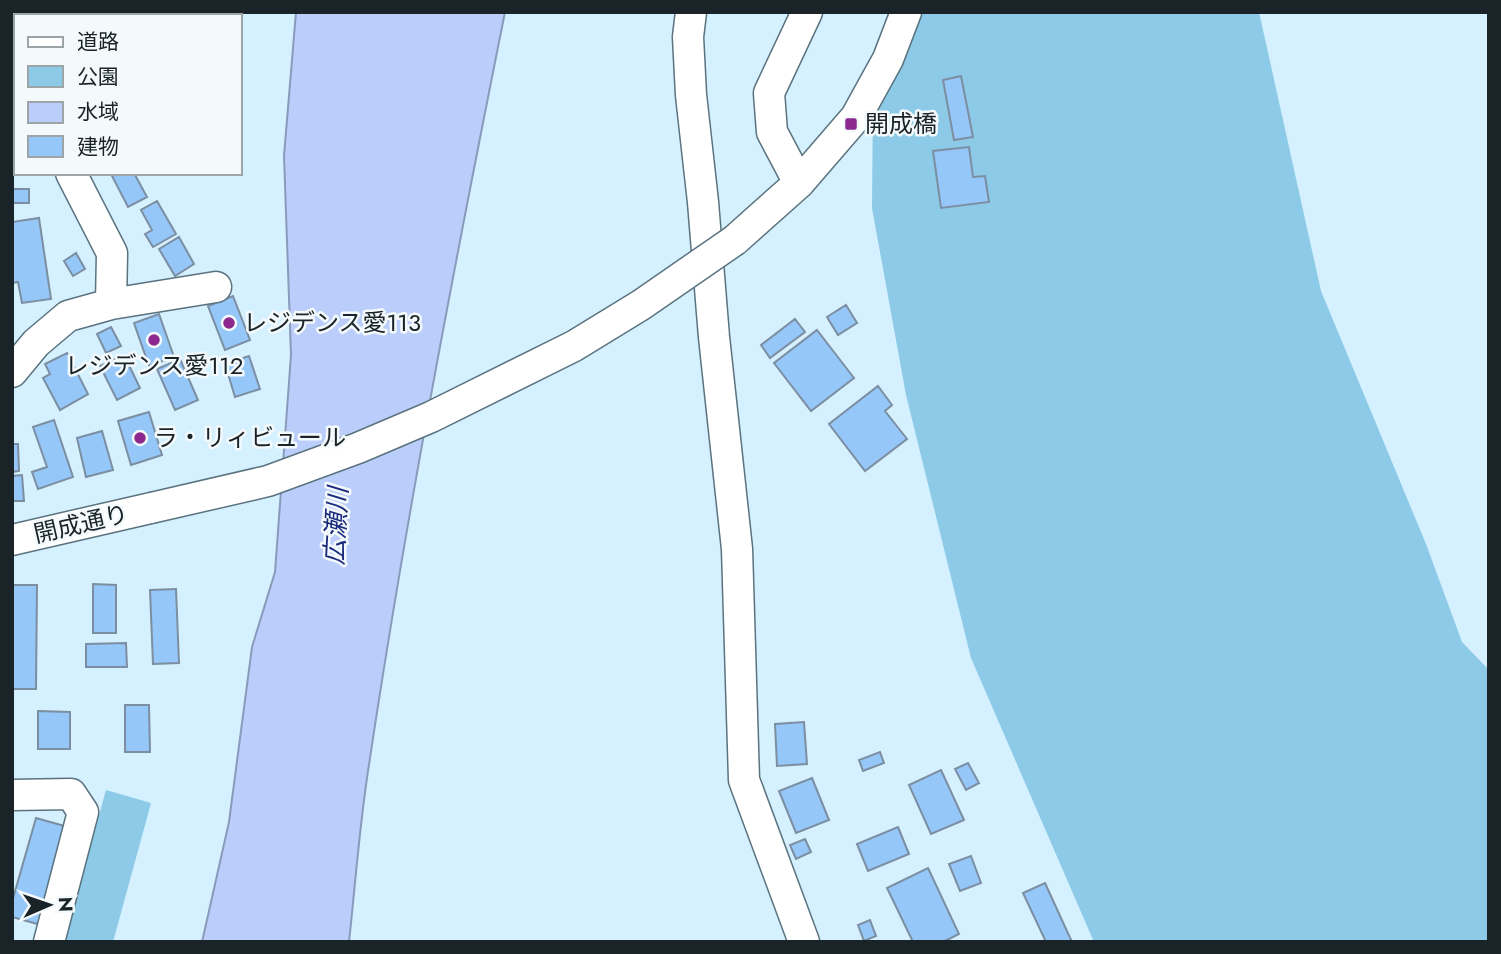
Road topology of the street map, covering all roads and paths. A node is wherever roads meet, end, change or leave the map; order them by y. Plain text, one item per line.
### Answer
1 (691, 12) edge
2 (807, 12) edge
3 (906, 12) edge
4 (72, 175) edge
5 (799, 183) junction
6 (216, 287) dead end
7 (111, 304) junction
8 (12, 372) edge
9 (12, 540) edge
10 (12, 795) edge
11 (49, 942) edge
12 (804, 942) edge

1 - 12 street
2 - 5 street
3 - 5 street, 開成通り
4 - 7 street
5 - 9 street, 開成通り, bridge
6 - 7 street
7 - 8 street
10 - 11 street

